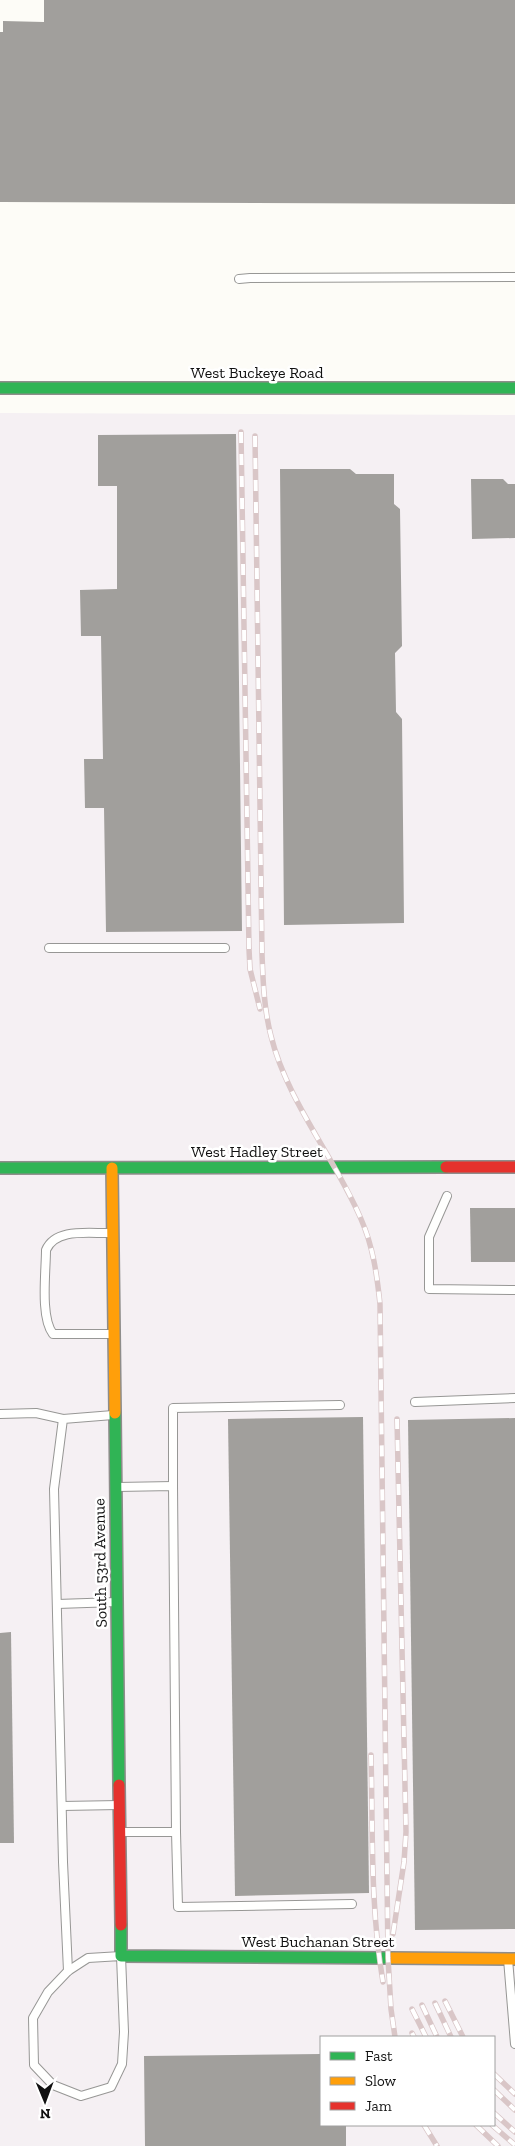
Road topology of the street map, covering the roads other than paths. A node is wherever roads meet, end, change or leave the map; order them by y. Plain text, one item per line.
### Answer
1 (515, 277) edge
2 (239, 279) dead end
3 (0, 388) edge
4 (515, 388) edge
5 (49, 948) dead end
6 (225, 948) dead end
7 (515, 1167) edge
8 (0, 1168) edge
9 (112, 1168) junction
10 (447, 1196) dead end
11 (112, 1233) junction
12 (515, 1290) edge
13 (113, 1334) junction
14 (515, 1398) edge
15 (414, 1402) dead end
16 (340, 1405) dead end
17 (0, 1414) edge
18 (114, 1414) junction
19 (63, 1419) junction
20 (173, 1486) junction
21 (115, 1487) junction
22 (116, 1602) junction
23 (58, 1604) junction
24 (119, 1804) junction
25 (62, 1806) junction
26 (120, 1832) junction
27 (176, 1832) junction
28 (352, 1904) dead end
29 (121, 1956) junction
30 (512, 1959) edge
31 (68, 1971) junction
32 (515, 2044) edge

1 - 2 lane
3 - 4 street, West Buckeye Road
5 - 6 lane
7 - 9 street, West Hadley Street
8 - 9 street, West Hadley Street
9 - 11 street, South 53rd Avenue
10 - 12 lane
11 - 13 street, South 53rd Avenue
11 - 13 lane
13 - 18 street, South 53rd Avenue
14 - 15 lane
16 - 20 lane
17 - 19 lane
18 - 19 lane
18 - 21 street, South 53rd Avenue
19 - 23 lane
20 - 21 lane
20 - 27 lane
21 - 22 street, South 53rd Avenue
22 - 23 lane
22 - 24 street, South 53rd Avenue
23 - 25 lane
24 - 25 lane
24 - 26 street, South 53rd Avenue
25 - 31 lane
26 - 27 lane
26 - 29 street, South 53rd Avenue
27 - 28 lane
29 - 30 street, West Buchanan Street
29 - 31 lane
29 - 31 lane
30 - 32 lane

